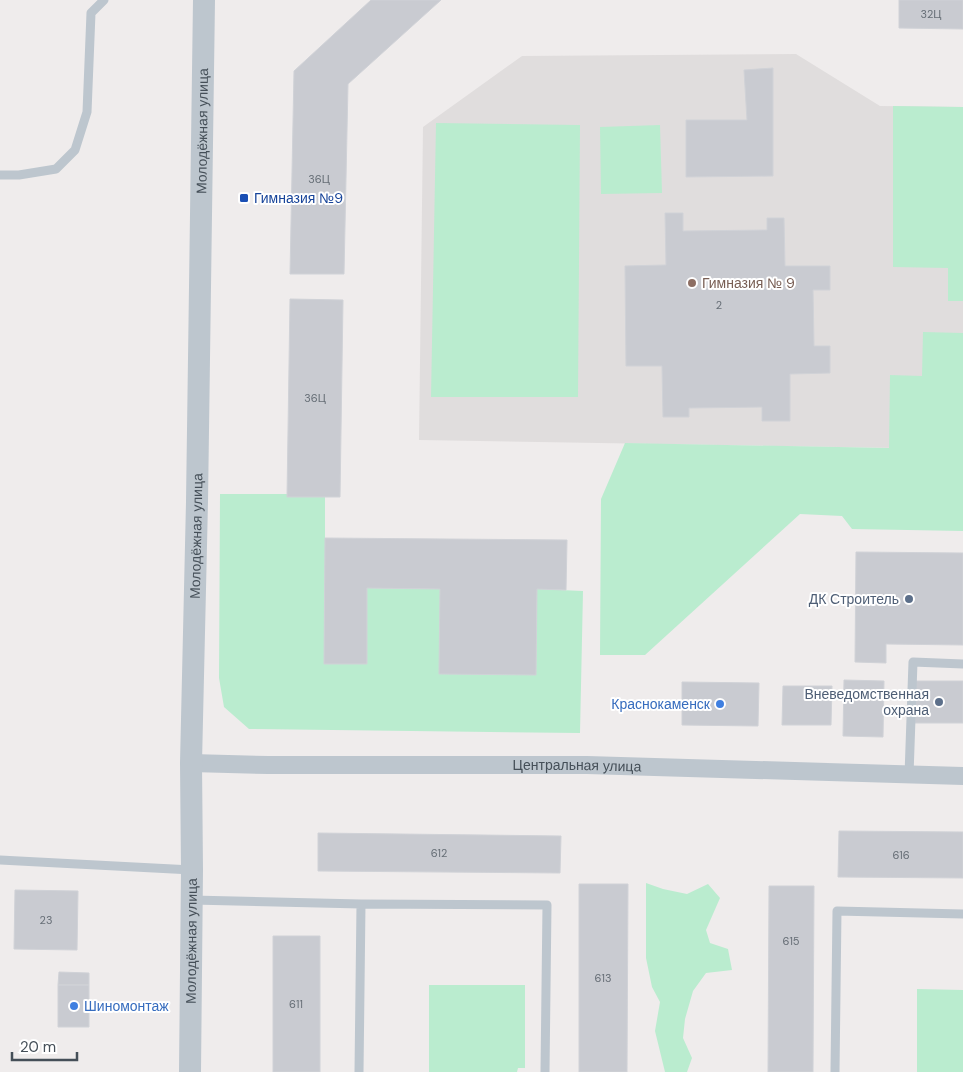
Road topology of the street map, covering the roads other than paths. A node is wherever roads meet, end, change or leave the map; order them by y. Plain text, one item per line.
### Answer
1 (104, 0) edge
2 (204, 0) edge
3 (0, 175) edge
4 (963, 664) edge
5 (192, 762) junction
6 (909, 775) junction
7 (963, 776) edge
8 (0, 860) edge
9 (192, 870) junction
10 (192, 900) junction
11 (361, 904) junction
12 (963, 914) edge
13 (190, 1072) edge
14 (359, 1072) edge
15 (545, 1072) edge
16 (835, 1072) edge

1 - 3 lane
2 - 5 street, Молодёжная улица
4 - 6 lane
5 - 6 street, Центральная улица
5 - 9 street, Молодёжная улица
6 - 7 street, Центральная улица
8 - 9 lane
9 - 10 street, Молодёжная улица
10 - 11 lane
10 - 13 street, Молодёжная улица
11 - 14 lane
11 - 15 lane
12 - 16 lane

